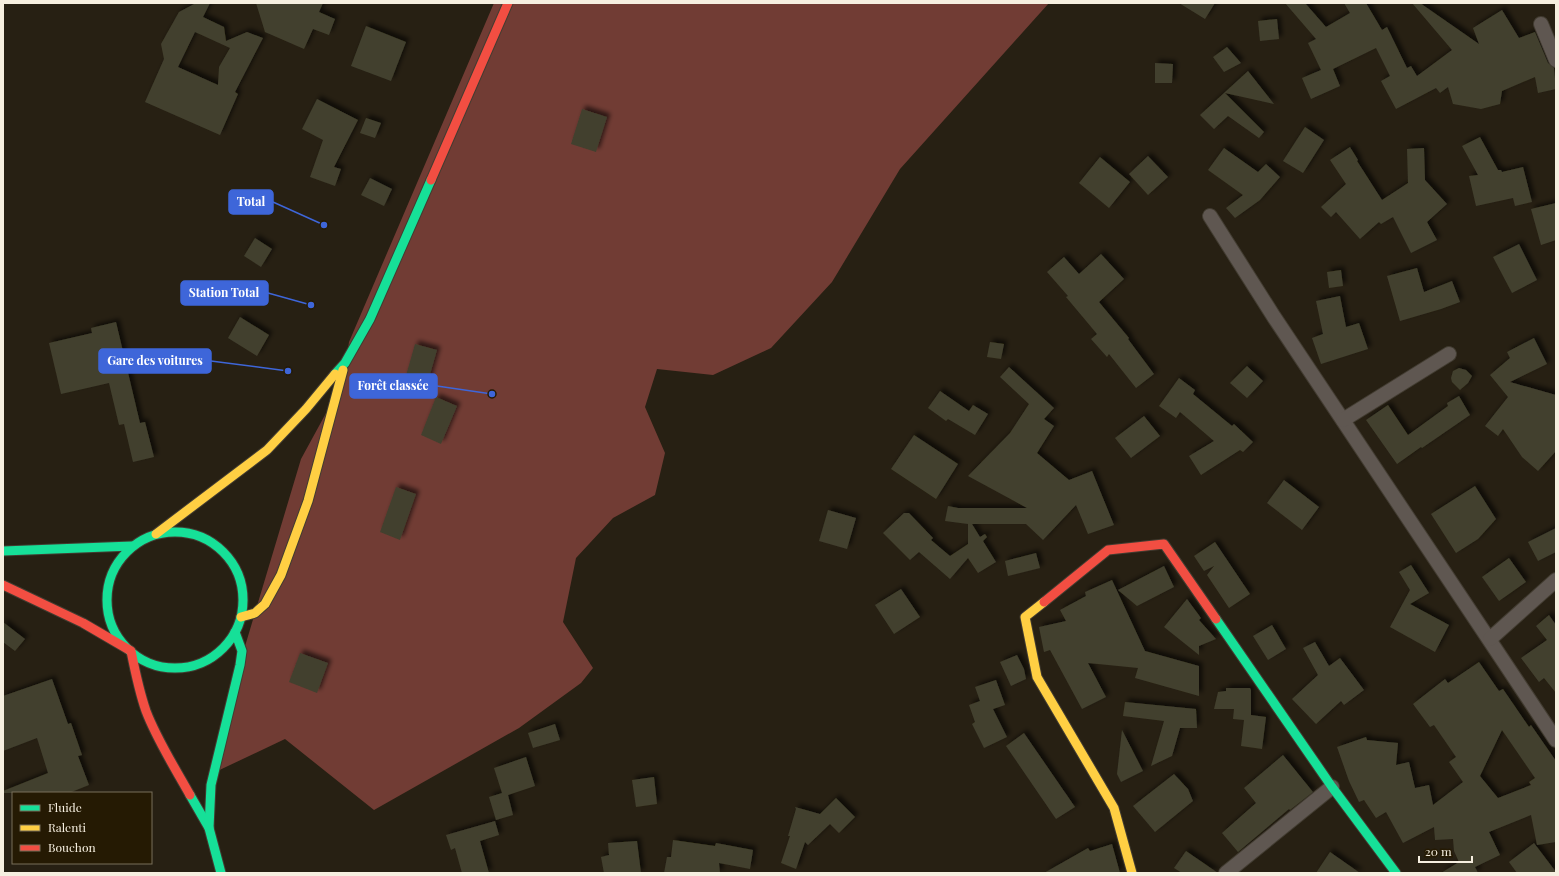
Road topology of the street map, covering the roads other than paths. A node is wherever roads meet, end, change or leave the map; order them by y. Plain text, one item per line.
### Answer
1 (508, 3) edge
2 (1541, 24) dead end
3 (1556, 60) edge
4 (1210, 216) dead end
5 (1449, 354) dead end
6 (345, 363) junction
7 (1343, 420) junction
8 (156, 534) junction
9 (132, 546) junction
10 (3, 551) edge
11 (1556, 580) edge
12 (3, 585) edge
13 (241, 617) junction
14 (235, 632) junction
15 (1490, 639) junction
16 (131, 651) junction
17 (1556, 740) edge
18 (1332, 787) junction
19 (209, 828) junction
20 (221, 873) edge
21 (1132, 873) edge
22 (1226, 873) edge
23 (1396, 873) edge

1 - 6 main road
2 - 3 street
4 - 7 street
5 - 7 street
6 - 8 main road
6 - 13 main road
7 - 15 street
8 - 9 main road
8 - 13 main road
9 - 10 main road
9 - 16 main road
11 - 15 street
12 - 16 main road
13 - 14 main road
14 - 16 main road
14 - 19 main road
15 - 17 street
16 - 19 main road
18 - 21 main road
18 - 22 street
18 - 23 main road
19 - 20 main road

